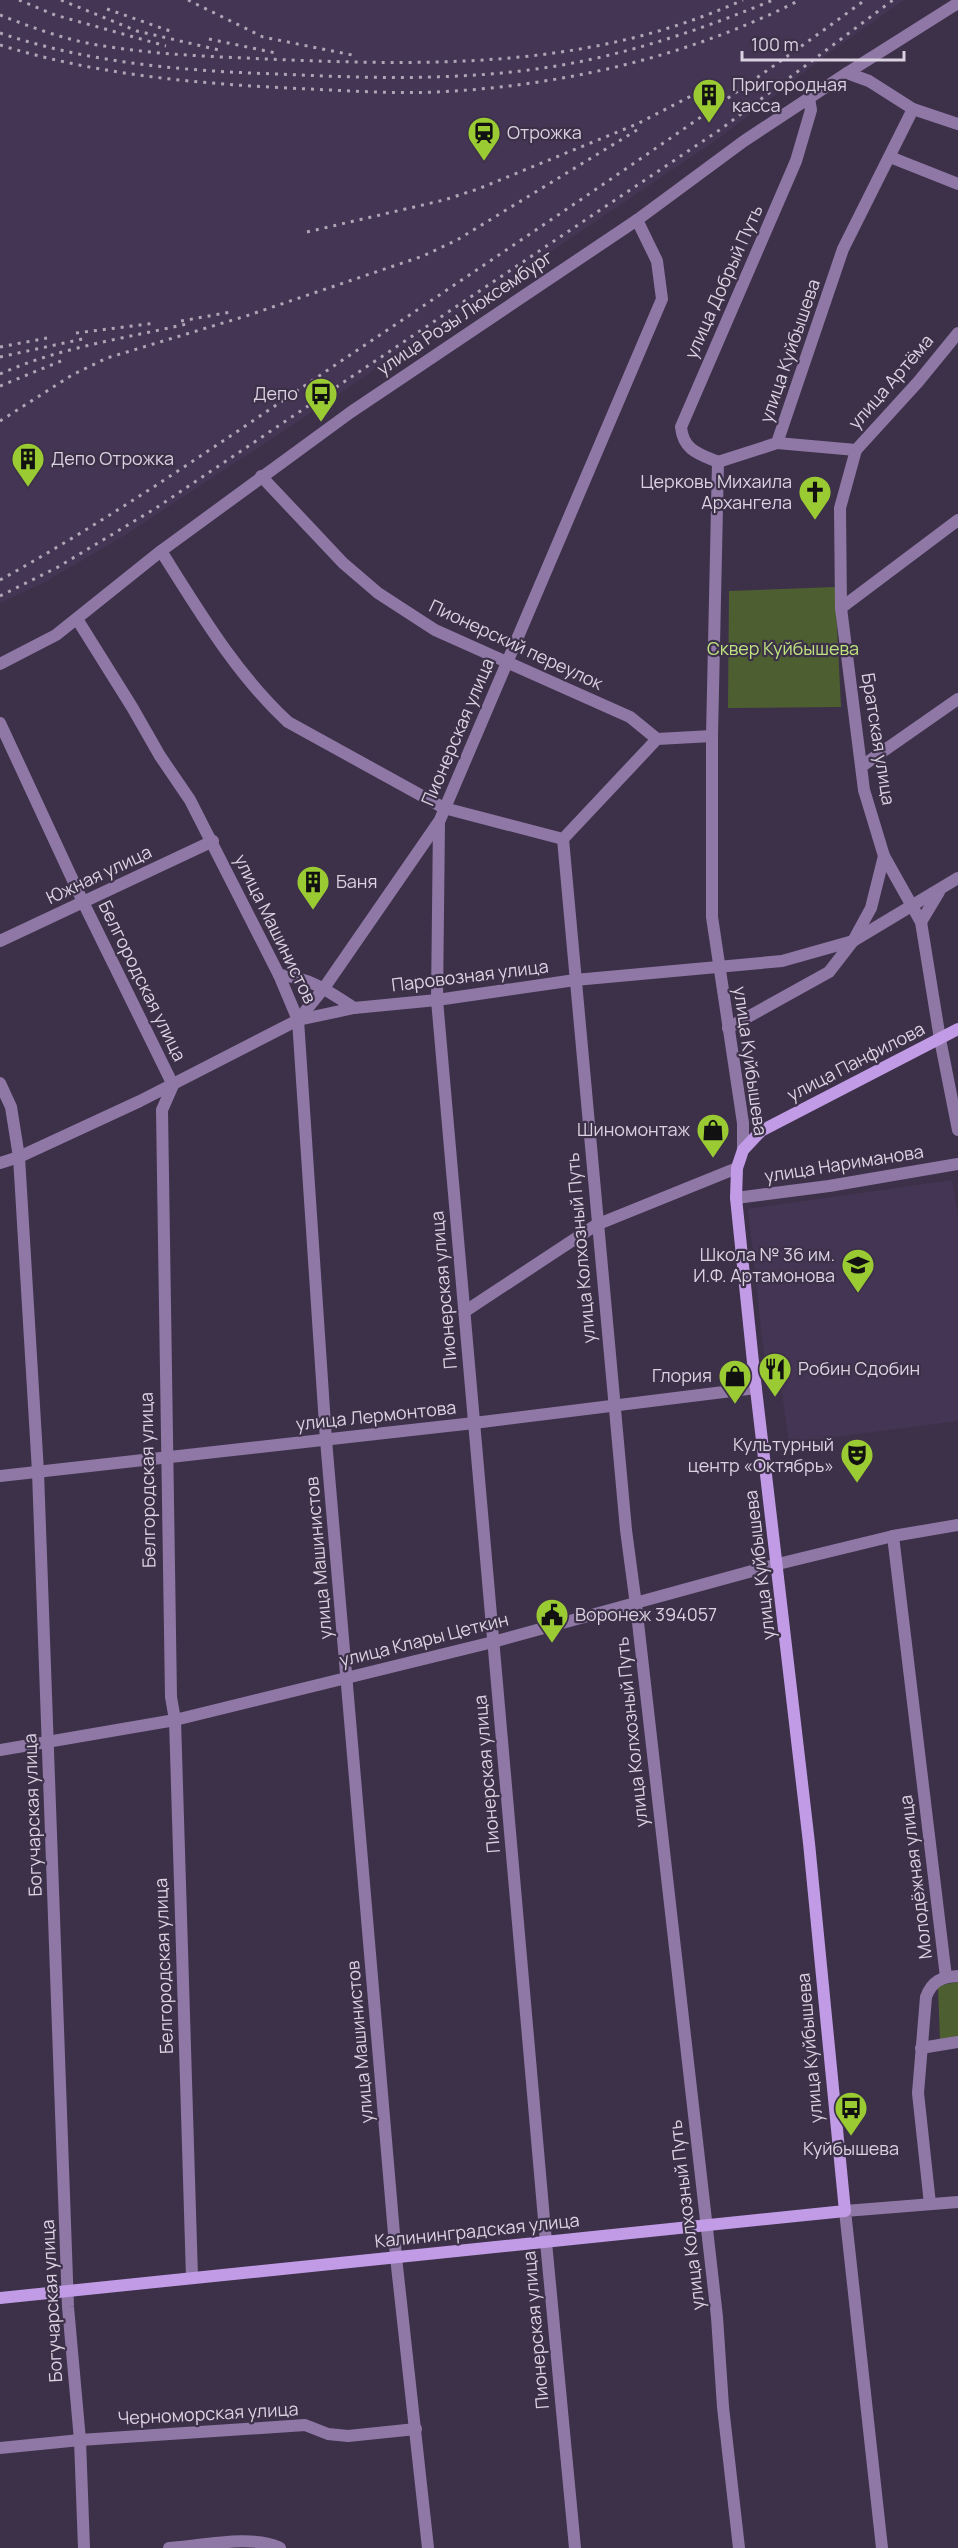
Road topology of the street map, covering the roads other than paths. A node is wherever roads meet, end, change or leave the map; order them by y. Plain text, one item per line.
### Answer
1 (958, 3) edge
2 (847, 73) junction
3 (808, 98) junction
4 (913, 109) junction
5 (958, 124) edge
6 (890, 157) junction
7 (958, 184) edge
8 (637, 220) junction
9 (958, 333) edge
10 (777, 443) junction
11 (856, 450) junction
12 (718, 462) junction
13 (261, 476) junction
14 (958, 520) edge
15 (161, 551) junction
16 (841, 608) junction
17 (77, 620) junction
18 (507, 663) junction
19 (0, 664) edge
20 (958, 699) edge
21 (0, 723) edge
22 (712, 736) junction
23 (657, 739) junction
24 (862, 766) junction
25 (444, 808) junction
26 (439, 822) junction
27 (563, 839) junction
28 (213, 841) junction
29 (884, 856) junction
30 (958, 878) edge
31 (940, 891) junction
32 (83, 902) junction
33 (911, 905) junction
34 (921, 922) junction
35 (0, 941) edge
36 (853, 941) junction
37 (718, 967) junction
38 (279, 975) junction
39 (575, 980) junction
40 (324, 988) junction
41 (437, 1000) junction
42 (354, 1008) junction
43 (298, 1020) junction
44 (728, 1028) junction
45 (958, 1029) edge
46 (940, 1039) junction
47 (0, 1083) edge
48 (173, 1085) junction
49 (140, 1101) junction
50 (162, 1110) junction
51 (743, 1123) junction
52 (958, 1130) edge
53 (761, 1131) junction
54 (743, 1150) junction
55 (19, 1157) junction
56 (0, 1163) edge
57 (958, 1164) edge
58 (737, 1168) junction
59 (736, 1198) junction
60 (596, 1225) junction
61 (465, 1312) junction
62 (756, 1388) junction
63 (615, 1405) junction
64 (474, 1423) junction
65 (327, 1440) junction
66 (166, 1458) junction
67 (38, 1472) junction
68 (0, 1476) edge
69 (957, 1524) edge
70 (893, 1536) junction
71 (778, 1564) junction
72 (636, 1605) junction
73 (494, 1642) junction
74 (348, 1678) junction
75 (175, 1720) junction
76 (49, 1744) junction
77 (0, 1750) edge
78 (952, 1976) edge
79 (958, 2042) edge
80 (921, 2048) junction
81 (958, 2202) edge
82 (930, 2204) junction
83 (845, 2211) junction
84 (706, 2226) junction
85 (546, 2242) junction
86 (396, 2257) junction
87 (192, 2277) junction
88 (67, 2292) junction
89 (0, 2298) edge
90 (416, 2429) junction
91 (80, 2440) junction
92 (0, 2448) edge
93 (84, 2548) edge
94 (169, 2548) edge
95 (280, 2548) edge
96 (428, 2548) edge
97 (575, 2548) edge
98 (739, 2548) edge
99 (882, 2548) edge

1 - 2 street, улица Розы Люксембург
2 - 3 street, улица Розы Люксембург
2 - 4 street
3 - 8 street, улица Розы Люксембург
3 - 12 street, улица Добрый Путь
4 - 5 street
4 - 6 street, улица Куйбышева
6 - 7 street
6 - 10 street, улица Куйбышева
8 - 13 street, улица Розы Люксембург
8 - 18 street, Пионерская улица
9 - 11 street, улица Артёма
10 - 11 street, улица Артёма
10 - 12 street, улица Куйбышева
11 - 16 street, Братская улица
12 - 22 street, улица Куйбышева
13 - 15 street, улица Розы Люксембург
13 - 18 street, Пионерский переулок
14 - 16 street
15 - 17 street, улица Розы Люксембург
15 - 25 street
16 - 24 street, Братская улица
17 - 19 street, улица Розы Люксембург
17 - 28 street, улица Машинистов
18 - 23 street, Пионерский переулок
18 - 25 street, Пионерская улица
20 - 24 street
21 - 32 street, Белгородская улица
22 - 23 street
22 - 37 street, улица Куйбышева
23 - 27 street
24 - 29 street, Братская улица
25 - 26 street, Пионерская улица
25 - 27 street
26 - 40 street
26 - 41 street, Пионерская улица
27 - 39 street, улица Колхозный Путь
28 - 32 street, Южная улица
28 - 38 street, улица Машинистов
29 - 33 street, Братская улица
29 - 36 street
30 - 31 street, Паровозная улица
31 - 33 street, Паровозная улица
31 - 34 street
32 - 35 street, Южная улица
32 - 48 street, Белгородская улица
33 - 34 street, Братская улица
33 - 36 street, Паровозная улица
34 - 46 street, Братская улица
36 - 37 street, Паровозная улица
36 - 44 street
37 - 39 street, Паровозная улица
37 - 44 street, улица Куйбышева
38 - 40 street
38 - 43 street, улица Машинистов
39 - 41 street, Паровозная улица
39 - 60 street, улица Колхозный Путь
40 - 42 street
40 - 43 street
41 - 42 street, Паровозная улица
41 - 61 street, Пионерская улица
42 - 43 street, Паровозная улица
43 - 48 street, Паровозная улица
43 - 65 street, улица Машинистов
44 - 51 street, улица Куйбышева
45 - 46 main road, улица Панфилова
46 - 52 street, Братская улица
46 - 53 main road, улица Панфилова
47 - 55 street, Богучарская улица
48 - 49 street, Паровозная улица
48 - 50 street, Белгородская улица
49 - 50 street
49 - 55 street, Паровозная улица
50 - 66 street, Белгородская улица
51 - 53 street
51 - 54 street, улица Куйбышева
53 - 54 main road, улица Панфилова
54 - 58 main road, улица Куйбышева
55 - 56 street, Паровозная улица
55 - 67 street, Богучарская улица
57 - 59 street, улица Нариманова
58 - 59 main road, улица Куйбышева
58 - 60 street
59 - 62 main road, улица Куйбышева
60 - 61 street
60 - 63 street, улица Колхозный Путь
61 - 64 street, Пионерская улица
62 - 63 street, улица Лермонтова
62 - 71 main road, улица Куйбышева
63 - 64 street, улица Лермонтова
63 - 72 street, улица Колхозный Путь
64 - 65 street, улица Лермонтова
64 - 73 street, Пионерская улица
65 - 66 street, улица Лермонтова
65 - 74 street, улица Машинистов
66 - 67 street, улица Лермонтова
66 - 75 street, Белгородская улица
67 - 68 street, улица Лермонтова
67 - 76 street, Богучарская улица
69 - 70 street, улица Клары Цеткин
70 - 71 street, улица Клары Цеткин
70 - 78 street, Молодёжная улица
71 - 72 street, улица Клары Цеткин
71 - 83 main road, улица Куйбышева
72 - 73 street, улица Клары Цеткин
72 - 84 street, улица Колхозный Путь
73 - 74 street, улица Клары Цеткин
73 - 85 street, Пионерская улица
74 - 75 street, улица Клары Цеткин
74 - 86 street, улица Машинистов
75 - 76 street, улица Клары Цеткин
75 - 87 street, Белгородская улица
76 - 77 street, улица Клары Цеткин
76 - 88 street, Богучарская улица
78 - 80 street, Молодёжная улица
79 - 80 street
80 - 82 street, Молодёжная улица
81 - 82 street, Калининградская улица
82 - 83 street, Калининградская улица
83 - 84 main road, Калининградская улица
83 - 99 street, улица Куйбышева
84 - 85 main road, Калининградская улица
84 - 98 street, улица Колхозный Путь
85 - 86 main road, Калининградская улица
85 - 97 street, Пионерская улица
86 - 87 main road, Калининградская улица
86 - 90 street, улица Машинистов
87 - 88 main road, Калининградская улица
88 - 89 main road, Калининградская улица
88 - 91 street, Богучарская улица
90 - 91 street, Черноморская улица
90 - 96 street, улица Машинистов
91 - 92 street, Черноморская улица
91 - 93 street, Богучарская улица
94 - 95 street

